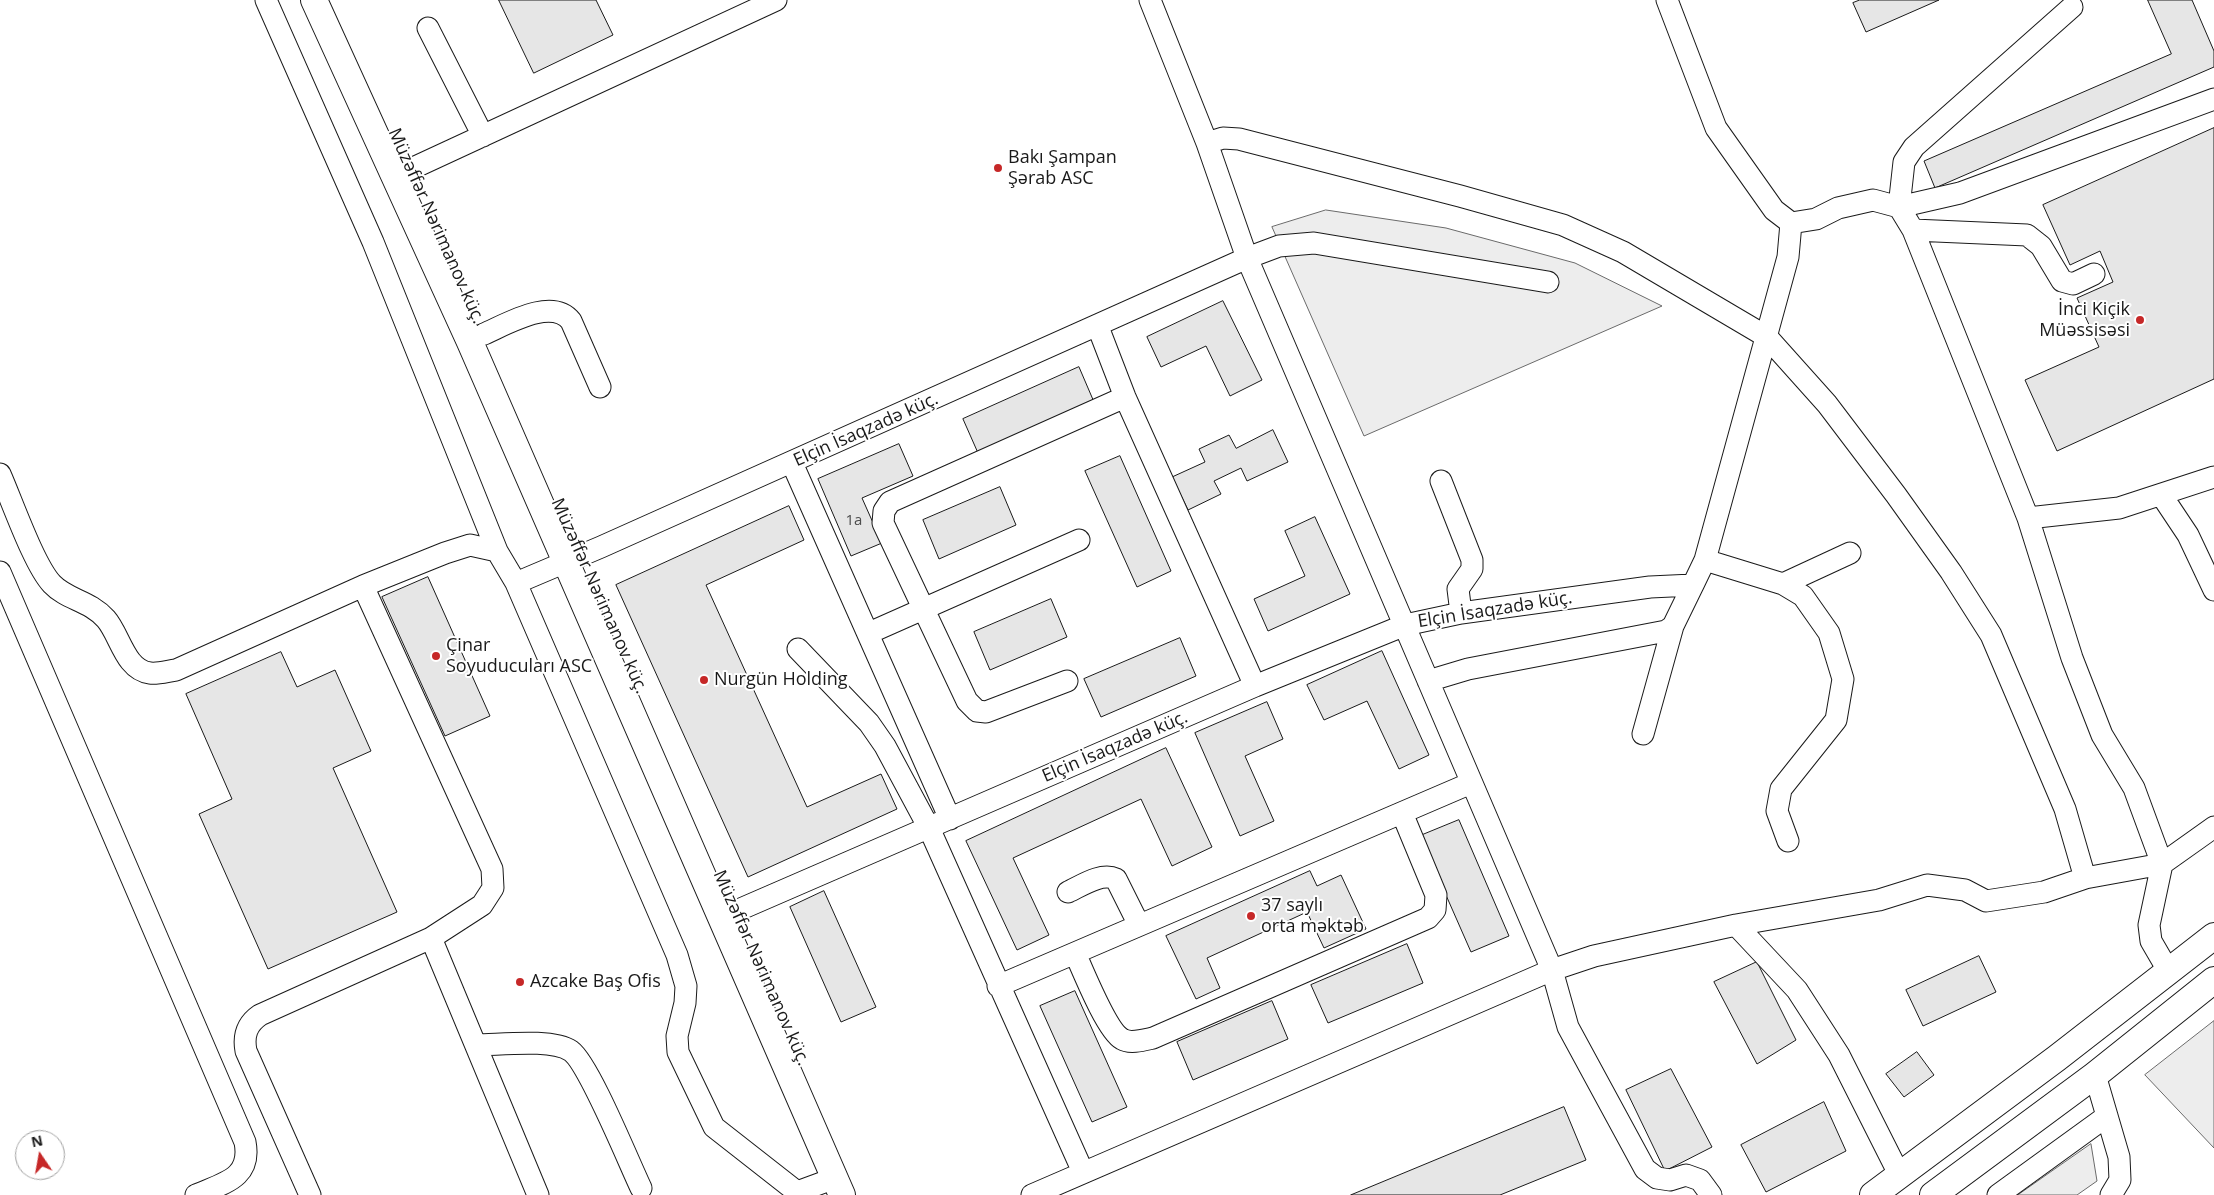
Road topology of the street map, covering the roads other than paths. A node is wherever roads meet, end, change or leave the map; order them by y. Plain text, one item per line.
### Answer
1 (266, 0) edge
2 (314, 0) edge
3 (332, 0) edge
4 (776, 0) edge
5 (1150, 0) edge
6 (1667, 0) edge
7 (2072, 7) dead end
8 (428, 28) dead end
9 (2214, 99) edge
10 (483, 136) junction
11 (1207, 143) junction
12 (411, 169) junction
13 (1899, 206) junction
14 (1791, 223) junction
15 (1913, 230) junction
16 (1247, 258) junction
17 (2094, 274) dead end
18 (1548, 282) dead end
19 (1098, 327) junction
20 (484, 334) junction
21 (1767, 337) junction
22 (600, 387) dead end
23 (1125, 397) junction
24 (792, 463) junction
25 (0, 474) edge
26 (2214, 477) edge
27 (1441, 480) dead end
28 (2162, 496) junction
29 (2028, 518) junction
30 (1079, 540) dead end
31 (497, 551) junction
32 (1850, 553) dead end
33 (574, 559) junction
34 (1705, 560) junction
35 (0, 572) edge
36 (516, 583) junction
37 (1783, 584) junction
38 (363, 586) junction
39 (1693, 586) junction
40 (2214, 590) edge
41 (925, 610) junction
42 (1461, 613) junction
43 (1405, 625) junction
44 (1673, 626) junction
45 (868, 633) junction
46 (798, 649) dead end
47 (1067, 681) dead end
48 (1428, 681) junction
49 (1256, 686) junction
50 (1643, 734) dead end
51 (1471, 783) junction
52 (1402, 812) junction
53 (950, 819) junction
54 (2214, 827) edge
55 (929, 828) junction
56 (1788, 841) dead end
57 (2162, 864) junction
58 (2085, 878) junction
59 (1068, 892) dead end
60 (728, 914) junction
61 (1139, 925) junction
62 (1736, 925) junction
63 (2214, 936) edge
64 (431, 938) junction
65 (1075, 953) junction
66 (1552, 970) junction
67 (2169, 972) junction
68 (2214, 980) edge
69 (998, 986) junction
70 (476, 1045) junction
71 (2095, 1075) junction
72 (2107, 1116) junction
73 (1083, 1172) junction
74 (1900, 1176) junction
75 (838, 1186) edge
76 (641, 1188) dead end
77 (793, 1193) edge
78 (196, 1195) edge
79 (310, 1195) edge
80 (538, 1195) edge
81 (860, 1195) edge
82 (1032, 1195) edge
83 (1710, 1195) edge
84 (1873, 1195) edge
85 (1933, 1195) edge
86 (1998, 1195) edge
87 (2111, 1195) edge

1 - 31 street
2 - 33 main road
3 - 12 main road, Müzəffər Nərimanov küç.
4 - 10 street
5 - 11 street
6 - 14 street
7 - 13 street
8 - 10 street
9 - 13 street
10 - 12 street
11 - 16 street
11 - 21 street
12 - 20 main road, Müzəffər Nərimanov küç.
13 - 14 street
13 - 15 street
14 - 21 street
15 - 17 street
15 - 29 street
16 - 18 street, Elçin İsaqzadə küç.
16 - 19 street, Elçin İsaqzadə küç.
16 - 43 street
19 - 23 street
19 - 24 street, Elçin İsaqzadə küç.
20 - 22 street
20 - 33 main road, Müzəffər Nərimanov küç.
21 - 34 street
21 - 58 street
23 - 41 street
23 - 49 street
24 - 33 street, Elçin İsaqzadə küç.
24 - 45 street
25 - 38 street
26 - 28 street
27 - 42 street
28 - 29 street
28 - 40 street
29 - 57 street
30 - 41 street
31 - 36 street
31 - 38 street
32 - 37 street
33 - 36 street, Elçin İsaqzadə küç.
33 - 60 main road
34 - 37 street
34 - 39 street
35 - 78 street
36 - 77 street
37 - 56 street
38 - 64 street
39 - 42 street, Elçin İsaqzadə küç.
39 - 44 street
41 - 45 street
41 - 47 street
42 - 43 street, Elçin İsaqzadə küç.
43 - 48 street
43 - 49 street, Elçin İsaqzadə küç.
44 - 48 street
44 - 50 street
45 - 53 street
46 - 55 street
48 - 51 street
49 - 53 street, Elçin İsaqzadə küç.
51 - 52 street
51 - 66 street
52 - 61 street
52 - 65 street
53 - 55 street, Elçin İsaqzadə küç.
54 - 57 street
55 - 60 street, Elçin İsaqzadə küç.
55 - 69 street
57 - 58 street
57 - 67 street
58 - 62 street
59 - 61 street
60 - 75 main road
60 - 81 main road, Müzəffər Nərimanov küç.
61 - 65 street
62 - 66 street
62 - 74 street
63 - 67 main road
64 - 70 street
64 - 79 street
65 - 69 street
66 - 73 street
66 - 83 street
67 - 74 main road
68 - 71 main road
69 - 73 street
70 - 76 street
70 - 80 street
71 - 72 street
71 - 85 main road
72 - 86 street
72 - 87 street
73 - 82 street
74 - 84 main road
75 - 77 street

